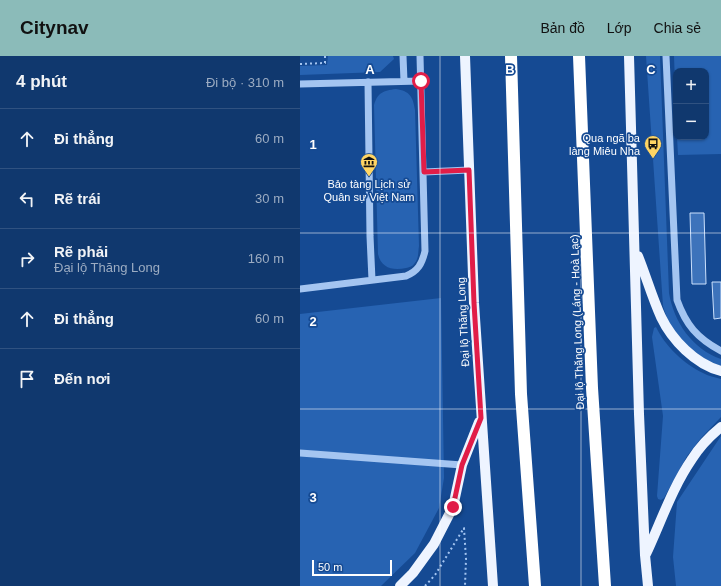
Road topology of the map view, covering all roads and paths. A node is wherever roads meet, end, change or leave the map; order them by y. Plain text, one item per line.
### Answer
1 (325, 56) edge
2 (403, 56) edge
3 (420, 56) edge
4 (465, 56) edge
5 (511, 56) edge
6 (579, 56) edge
7 (629, 56) edge
8 (666, 56) edge
9 (300, 64) edge
10 (404, 81) junction
11 (421, 81) junction
12 (368, 82) junction
13 (300, 84) edge
14 (469, 170) junction
15 (424, 172) junction
16 (635, 249) junction
17 (372, 280) junction
18 (300, 289) edge
19 (721, 351) edge
20 (721, 371) edge
21 (481, 418) junction
22 (721, 427) edge
23 (300, 453) edge
24 (462, 465) junction
25 (645, 555) junction
26 (400, 586) edge
27 (426, 586) edge
28 (465, 586) edge
29 (493, 586) edge
30 (535, 586) edge
31 (605, 586) edge
32 (648, 586) edge

1 - 9 path
2 - 10 street
3 - 11 street
4 - 14 main road, Đại lộ Thăng Long
5 - 30 highway
6 - 31 highway, Đại lộ Thăng Long (Láng - Hoà Lạc)
7 - 16 main road
8 - 19 street
10 - 11 street
10 - 12 street
11 - 15 street
12 - 13 street
12 - 17 street
14 - 15 street
14 - 21 main road, Đại lộ Thăng Long
15 - 17 street
16 - 20 main road
16 - 25 main road
17 - 18 street
21 - 24 main road
21 - 29 main road, Đại lộ Thăng Long
22 - 25 main road
23 - 24 street
24 - 26 main road
25 - 32 main road
27 - 28 path

